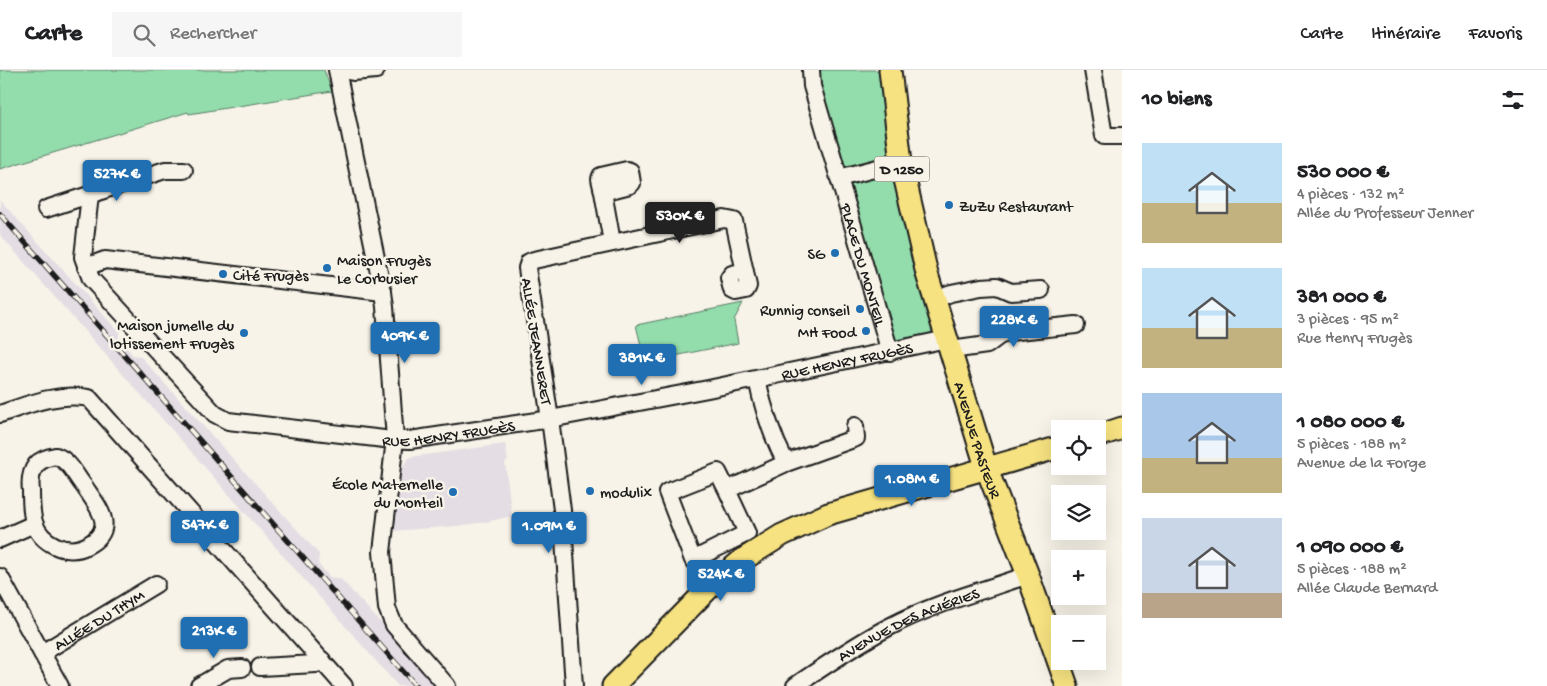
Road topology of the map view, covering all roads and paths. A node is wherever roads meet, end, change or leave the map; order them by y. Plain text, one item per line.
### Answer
1 (337, 70) edge
2 (342, 70) edge
3 (376, 70) edge
4 (811, 70) edge
5 (890, 70) edge
6 (1093, 70) edge
7 (1122, 136) edge
8 (901, 162) junction
9 (184, 170) dead end
10 (839, 178) junction
11 (602, 192) dead end
12 (90, 194) junction
13 (46, 209) dead end
14 (612, 242) junction
15 (86, 267) junction
16 (745, 271) dead end
17 (1041, 290) dead end
18 (383, 292) junction
19 (935, 299) junction
20 (1076, 325) dead end
21 (949, 345) junction
22 (890, 352) junction
23 (757, 379) junction
24 (0, 414) edge
25 (550, 419) junction
26 (855, 426) dead end
27 (1122, 428) edge
28 (1106, 433) edge
29 (396, 439) junction
30 (1051, 449) edge
31 (786, 463) junction
32 (986, 467) junction
33 (727, 490) junction
34 (34, 524) junction
35 (0, 539) edge
36 (1028, 575) junction
37 (0, 577) edge
38 (156, 584) dead end
39 (42, 653) junction
40 (322, 660) junction
41 (260, 667) dead end
42 (242, 668) dead end
43 (202, 685) edge
44 (60, 686) edge
45 (344, 686) edge
46 (448, 686) edge
47 (574, 686) edge
48 (613, 686) edge
49 (796, 686) edge
50 (1068, 686) edge

1 - 18 street
2 - 3 street
4 - 10 street, PLACE DU MONTEIL
5 - 8 main road, AVENUE PASTEUR / D 1250
6 - 7 street
8 - 10 street
8 - 19 main road, AVENUE PASTEUR / D 1250
9 - 12 street
10 - 22 street, PLACE DU MONTEIL
11 - 14 street
12 - 13 street
12 - 15 street, RUE HENRY FRUGÈS
14 - 16 street
14 - 25 street, ALLÉE JEANNERET
15 - 18 street
15 - 29 street, RUE HENRY FRUGÈS
17 - 19 street
18 - 29 street
19 - 21 main road, AVENUE PASTEUR / D 1250
20 - 21 street, RUE HENRY FRUGÈS
21 - 22 street, RUE HENRY FRUGÈS
21 - 32 main road, AVENUE PASTEUR / D 1250
22 - 23 street, RUE HENRY FRUGÈS
23 - 25 street, RUE HENRY FRUGÈS
23 - 31 street
24 - 40 street
25 - 29 street, RUE HENRY FRUGÈS
25 - 47 street, ALLÉE JEANNERET
26 - 31 street
27 - 28 main road
29 - 46 street
30 - 32 main road
31 - 33 street
32 - 36 main road, AVENUE PASTEUR / D 1250
32 - 48 main road
33 - 33 street
34 - 34 street
34 - 35 street
36 - 49 street, AVENUE DES ACIÉRIES
36 - 50 main road, AVENUE PASTEUR / D 1250
37 - 39 street
38 - 39 street, ALLÉE DU THYM
39 - 44 street
40 - 41 street
40 - 45 street
42 - 43 street

